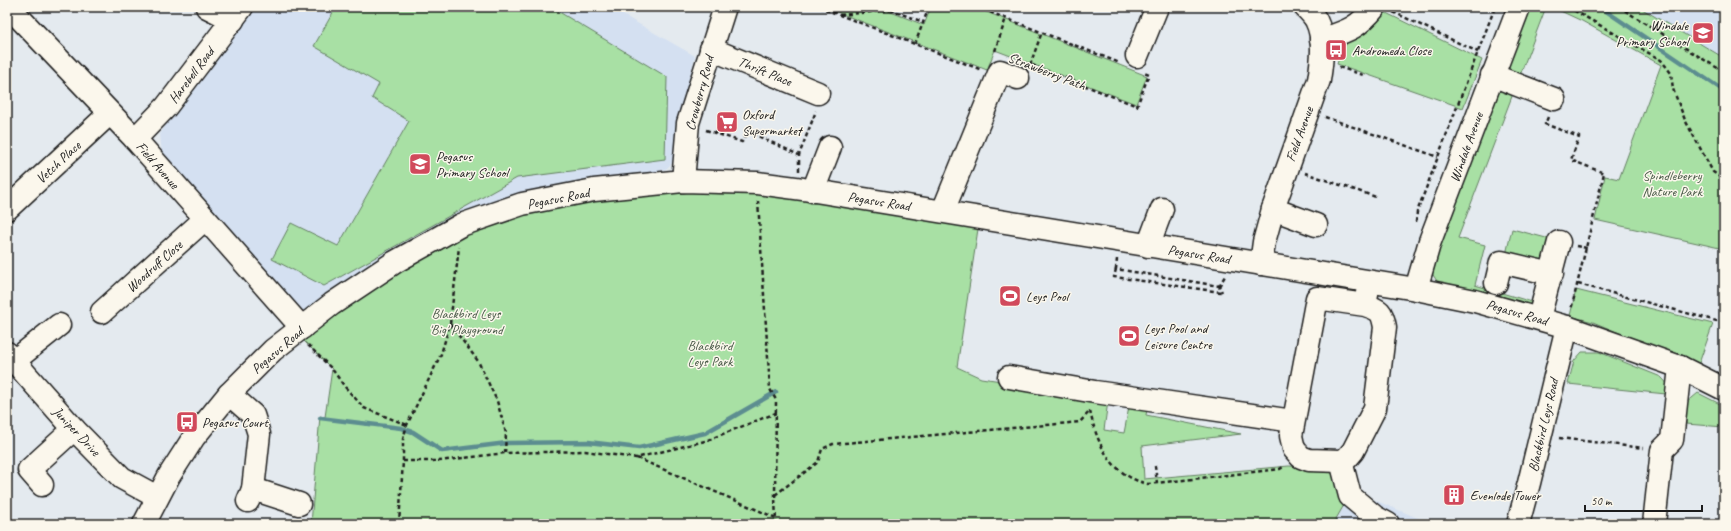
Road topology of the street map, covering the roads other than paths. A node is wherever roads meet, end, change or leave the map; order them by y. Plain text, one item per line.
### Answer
1 (207, 7) edge
2 (725, 7) edge
3 (1157, 7) edge
4 (1306, 7) edge
5 (1519, 7) edge
6 (1381, 9) edge
7 (9, 11) edge
8 (237, 14) edge
9 (711, 49) junction
10 (1322, 50) junction
11 (1130, 60) road end
12 (1021, 70) road end
13 (1492, 75) junction
14 (818, 93) road end
15 (1554, 99) road end
16 (110, 114) junction
17 (135, 140) junction
18 (830, 147) dead end
19 (683, 181) junction
20 (806, 190) junction
21 (1273, 208) junction
22 (7, 209) edge
23 (1162, 209) dead end
24 (943, 211) junction
25 (205, 219) junction
26 (1316, 225) dead end
27 (1559, 242) dead end
28 (1148, 246) junction
29 (1261, 264) junction
30 (1552, 274) junction
31 (1369, 282) junction
32 (1496, 283) dead end
33 (1416, 289) junction
34 (1365, 305) junction
35 (102, 312) dead end
36 (1539, 318) junction
37 (59, 324) dead end
38 (1567, 327) junction
39 (299, 330) junction
40 (11, 357) edge
41 (1680, 368) junction
42 (1009, 377) dead end
43 (1724, 390) edge
44 (229, 394) junction
45 (1293, 421) junction
46 (74, 429) junction
47 (1341, 461) junction
48 (42, 485) dead end
49 (158, 497) junction
50 (299, 504) dead end
51 (144, 524) edge
52 (1388, 524) edge
53 (1518, 524) edge
54 (1654, 524) edge

1 - 8 street
2 - 9 street, Crowberry Road
3 - 11 street
4 - 10 street, Field Avenue
5 - 13 street, Windale Avenue
6 - 10 street
7 - 16 street, Field Avenue
8 - 17 street, Harebell Road
9 - 14 street, Thrift Place
9 - 19 street, Crowberry Road
10 - 21 street, Field Avenue
12 - 24 street, Strawberry Path
13 - 15 street
13 - 33 street, Windale Avenue
16 - 17 street, Field Avenue
16 - 22 street, Vetch Place
17 - 25 street, Field Avenue
18 - 20 street
19 - 20 street, Pegasus Road
19 - 39 street, Pegasus Road
20 - 24 street, Pegasus Road
21 - 26 street
21 - 29 street, Field Avenue
23 - 28 street
24 - 28 street, Pegasus Road
25 - 35 street, Woodruff Close
25 - 39 street, Field Avenue
27 - 30 street
28 - 29 street, Pegasus Road
29 - 31 street, Pegasus Road
30 - 32 street
30 - 36 street
31 - 33 street, Pegasus Road
31 - 34 street
33 - 36 street, Pegasus Road
34 - 45 street
34 - 47 street
36 - 38 street, Pegasus Road
37 - 40 street
38 - 41 street, Pegasus Road
38 - 53 street, Blackbird Leys Road
39 - 44 street, Pegasus Road
40 - 46 street, Juniper Drive
41 - 43 street, Pegasus Road
41 - 54 street
42 - 45 street
44 - 49 street, Pegasus Road
44 - 50 street
45 - 47 street
46 - 48 street
46 - 49 street, Juniper Drive
47 - 52 street
49 - 51 street, Pegasus Road

